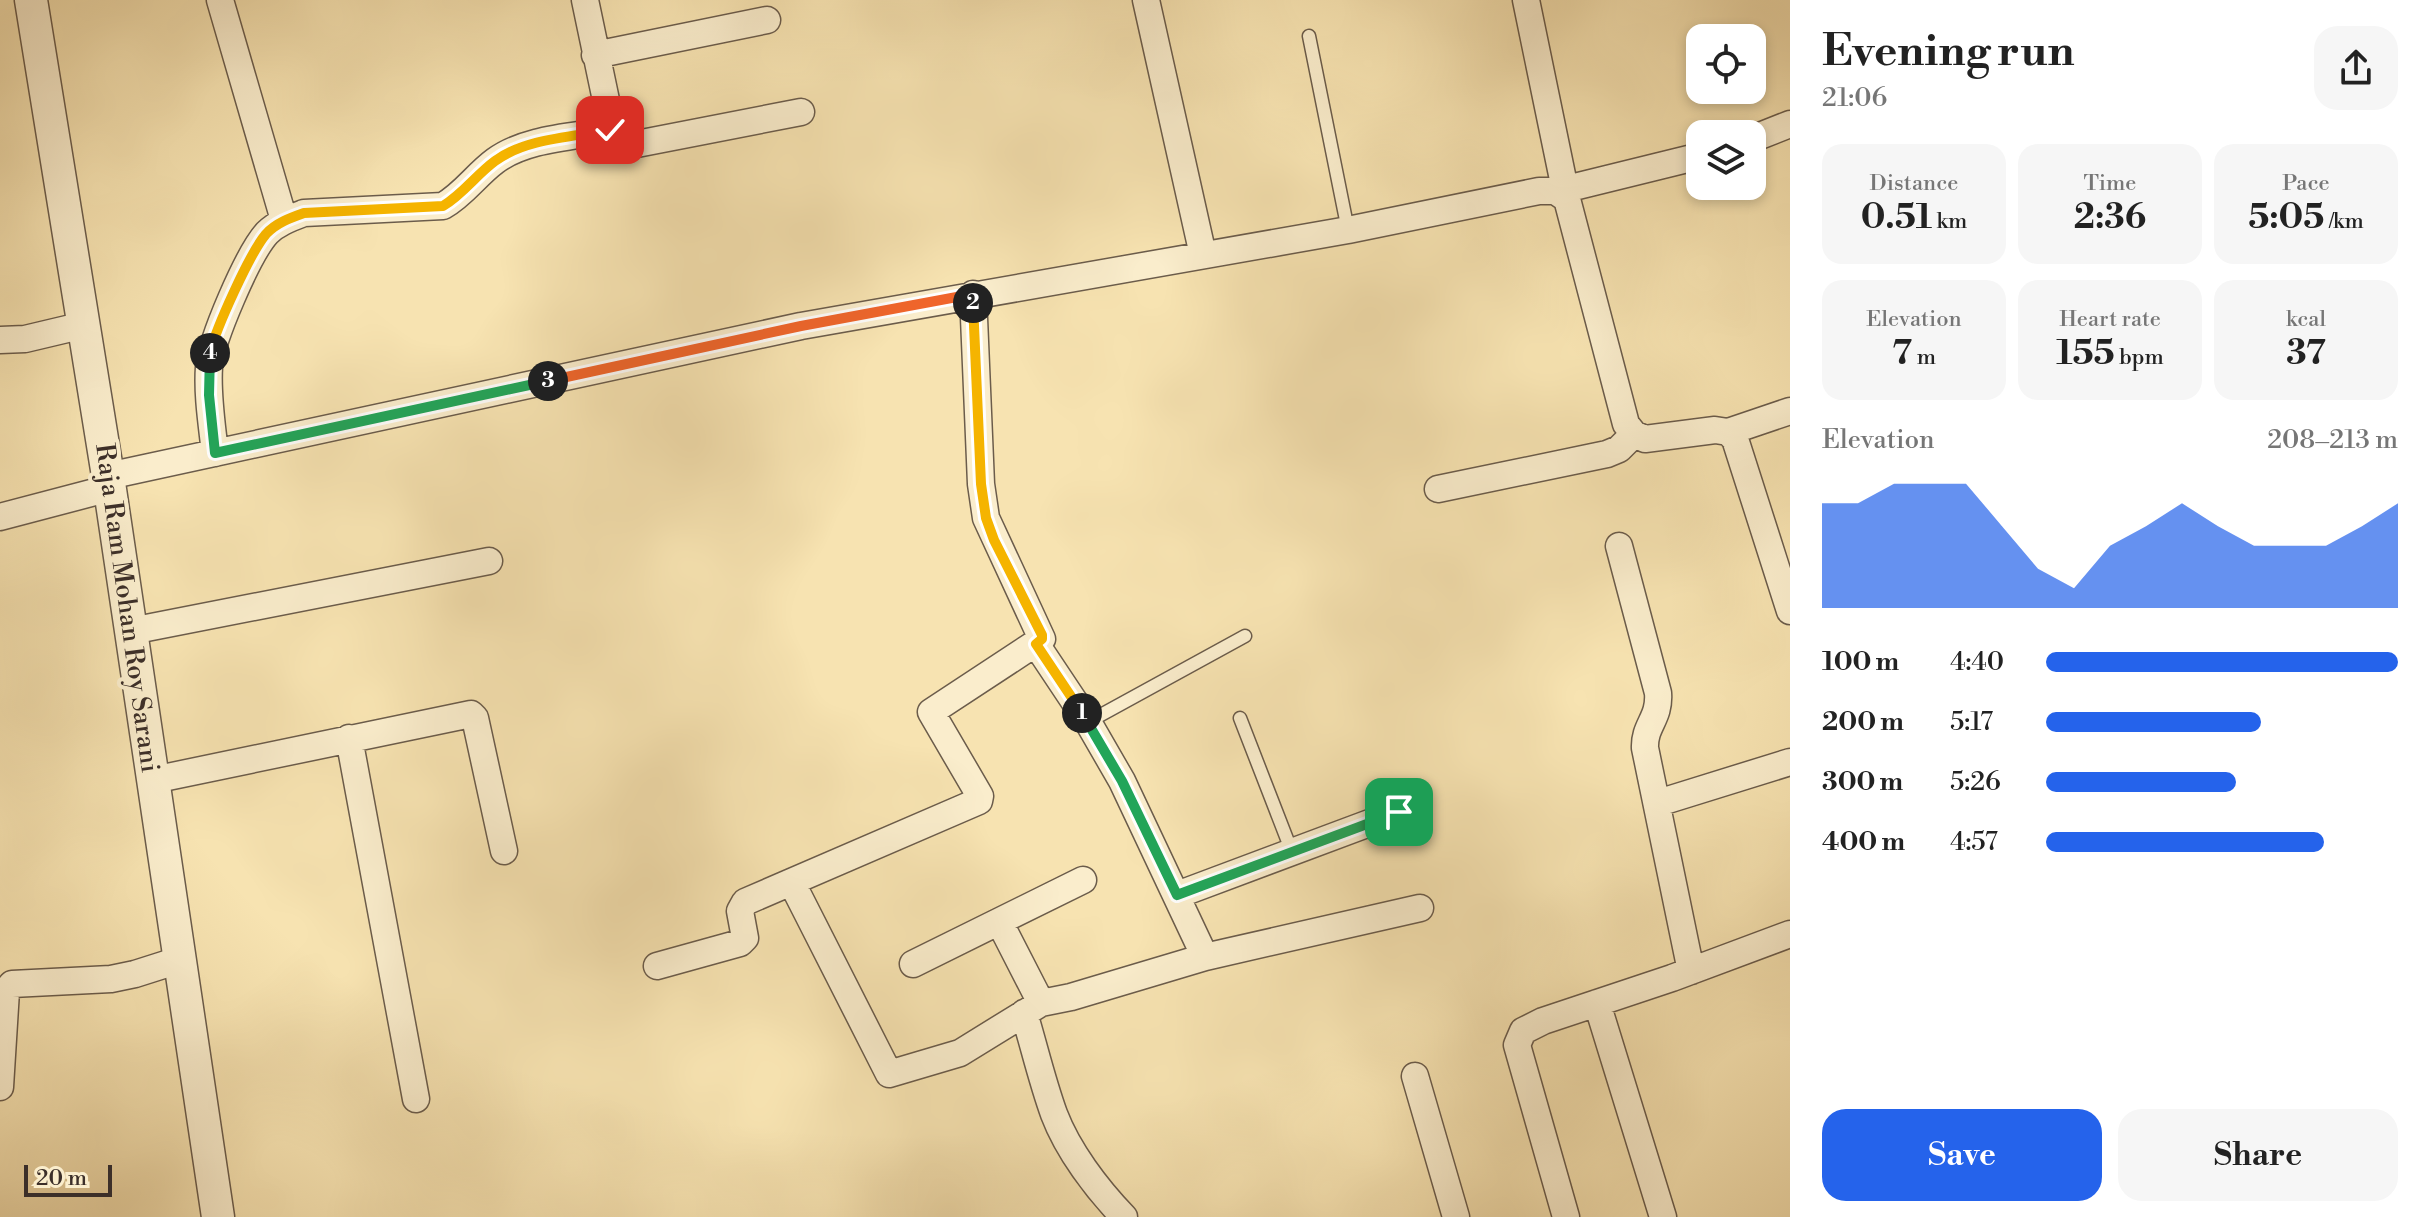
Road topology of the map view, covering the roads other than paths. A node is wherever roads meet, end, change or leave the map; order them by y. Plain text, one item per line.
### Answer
1 (31, 0) edge
2 (220, 0) edge
3 (585, 0) edge
4 (1146, 0) edge
5 (1526, 0) edge
6 (767, 20) dead end
7 (1309, 36) dead end
8 (595, 55) junction
9 (801, 112) dead end
10 (1790, 124) edge
11 (610, 130) junction
12 (1766, 133) edge
13 (1686, 160) edge
14 (1567, 194) junction
15 (284, 220) junction
16 (1348, 230) junction
17 (1203, 255) junction
18 (973, 294) junction
19 (84, 325) junction
20 (0, 340) edge
21 (1790, 411) edge
22 (1728, 432) junction
23 (1634, 434) junction
24 (215, 453) junction
25 (109, 482) junction
26 (1438, 489) dead end
27 (0, 517) edge
28 (1619, 546) dead end
29 (489, 561) dead end
30 (1790, 611) edge
31 (131, 631) junction
32 (1245, 636) dead end
33 (1036, 644) junction
34 (1240, 718) dead end
35 (1088, 722) junction
36 (349, 738) junction
37 (1790, 762) edge
38 (153, 780) junction
39 (1658, 803) junction
40 (1399, 812) dead end
41 (504, 851) dead end
42 (1292, 852) junction
43 (1083, 880) dead end
44 (792, 883) junction
45 (1177, 895) junction
46 (1420, 908) dead end
47 (1000, 923) junction
48 (1790, 934) edge
49 (1205, 957) junction
50 (179, 960) junction
51 (913, 964) dead end
52 (657, 966) dead end
53 (1691, 971) junction
54 (1597, 1003) junction
55 (1032, 1008) junction
56 (1415, 1076) dead end
57 (0, 1087) edge
58 (416, 1099) dead end
59 (218, 1217) edge
60 (1124, 1217) edge
61 (1456, 1217) edge
62 (1566, 1217) edge
63 (1663, 1217) edge

1 - 19 street, Raja Ram Mohan Roy Sarani
2 - 15 street
3 - 8 street
4 - 17 street
5 - 14 street
6 - 8 street
7 - 16 lane
8 - 11 street
9 - 11 street
10 - 12 street
11 - 15 street
13 - 14 street
14 - 16 street
14 - 23 street
15 - 24 street
16 - 17 street
17 - 18 street
18 - 24 street
18 - 33 street
19 - 20 street
19 - 25 street, Raja Ram Mohan Roy Sarani
21 - 22 street
22 - 23 street
22 - 30 street
23 - 26 street
24 - 25 street
25 - 27 street
25 - 31 street, Raja Ram Mohan Roy Sarani
28 - 39 street
29 - 31 street
31 - 38 street, Raja Ram Mohan Roy Sarani
32 - 35 lane
33 - 35 street
33 - 44 street
34 - 42 lane
35 - 45 street
36 - 38 street
36 - 41 street
36 - 58 street
37 - 39 street
38 - 50 street, Raja Ram Mohan Roy Sarani
39 - 53 street
40 - 42 street
42 - 45 street
43 - 47 street
44 - 52 street
44 - 55 street
45 - 49 street
46 - 49 street
47 - 51 street
47 - 55 street
48 - 53 street
49 - 55 street
50 - 57 street
50 - 59 street, Raja Ram Mohan Roy Sarani
53 - 54 street
54 - 62 street
54 - 63 street
55 - 60 street
56 - 61 street

